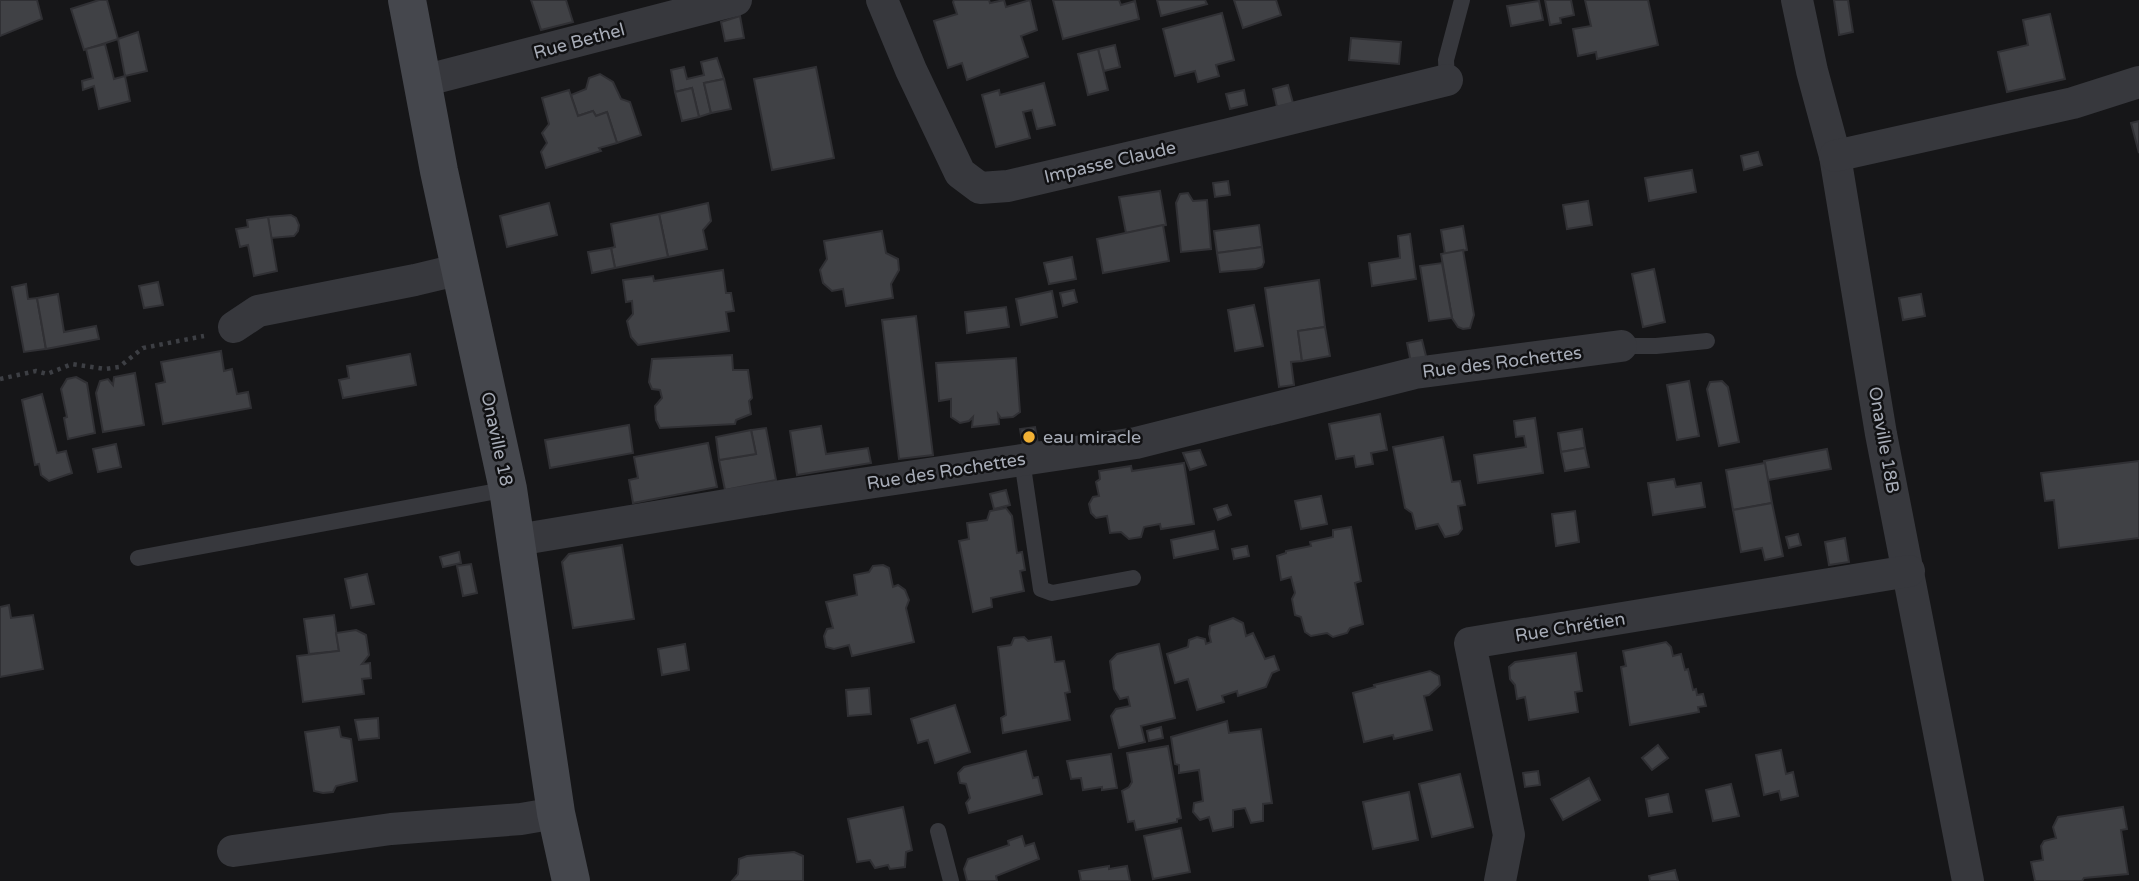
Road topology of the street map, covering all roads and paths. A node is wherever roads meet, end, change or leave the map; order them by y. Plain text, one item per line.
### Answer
1 (407, 0) edge
2 (736, 0) edge
3 (882, 0) edge
4 (1462, 0) edge
5 (1797, 0) edge
6 (1447, 80) joint
7 (423, 81) junction
8 (2139, 82) edge
9 (1835, 156) junction
10 (461, 269) junction
11 (234, 327) joint
12 (1707, 341) dead end
13 (1621, 346) joint
14 (0, 379) edge
15 (1022, 460) junction
16 (508, 489) junction
17 (517, 540) junction
18 (138, 558) dead end
19 (1909, 571) junction
20 (1133, 578) dead end
21 (556, 813) junction
22 (938, 831) dead end
23 (233, 851) dead end
24 (571, 881) edge
25 (951, 881) edge
26 (1500, 881) edge
27 (1968, 881) edge

1 - 7 street, Onaville 18
2 - 7 street, Rue Bethel
3 - 6 street, Impasse Claude
4 - 6 lane
5 - 9 street, Onaville 18B
7 - 10 street, Onaville 18
8 - 9 street
9 - 19 street, Onaville 18B
10 - 11 street
10 - 16 street, Onaville 18
11 - 14 path
12 - 13 lane
13 - 15 street, Rue des Rochettes
15 - 17 street, Rue des Rochettes
15 - 20 lane
16 - 17 street, Onaville 18
16 - 18 lane
17 - 21 street, Onaville 18
19 - 26 street, Rue Chrétien
19 - 27 street, Onaville 18B
21 - 23 street
21 - 24 street, Onaville 18
22 - 25 lane

